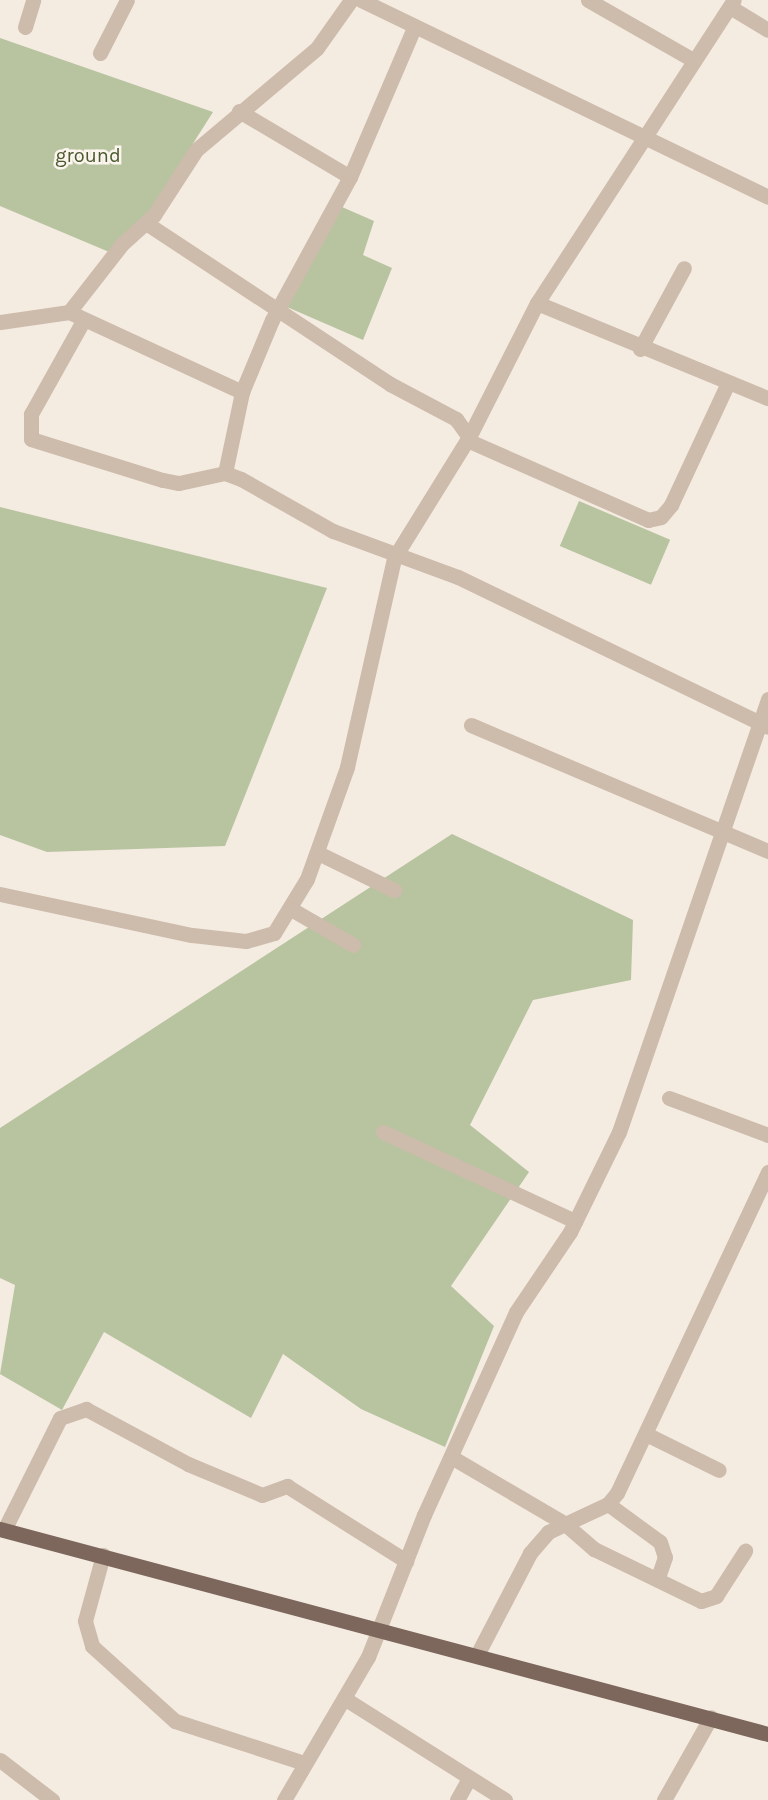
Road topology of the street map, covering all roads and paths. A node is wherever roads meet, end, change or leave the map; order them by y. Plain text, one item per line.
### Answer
1 (33, 0) edge
2 (127, 0) edge
3 (351, 0) edge
4 (361, 0) edge
5 (588, 0) edge
6 (732, 4) edge
7 (25, 27) dead end
8 (414, 28) junction
9 (768, 30) edge
10 (100, 53) dead end
11 (693, 60) junction
12 (239, 111) junction
13 (644, 137) junction
14 (350, 177) junction
15 (768, 197) edge
16 (146, 224) junction
17 (684, 268) dead end
18 (537, 303) junction
19 (69, 312) junction
20 (276, 312) junction
21 (83, 321) junction
22 (0, 322) edge
23 (640, 349) junction
24 (728, 383) junction
25 (242, 392) junction
26 (768, 398) edge
27 (468, 438) junction
28 (225, 473) junction
29 (394, 558) junction
30 (768, 699) edge
31 (471, 725) dead end
32 (762, 725) edge
33 (720, 831) junction
34 (768, 851) edge
35 (318, 853) junction
36 (394, 890) dead end
37 (0, 894) edge
38 (291, 909) junction
39 (353, 945) dead end
40 (669, 1098) dead end
41 (383, 1132) dead end
42 (768, 1135) edge
43 (768, 1172) edge
44 (575, 1221) junction
45 (646, 1434) junction
46 (453, 1458) junction
47 (719, 1470) dead end
48 (608, 1504) junction
49 (564, 1522) junction
50 (2, 1529) edge
51 (745, 1551) dead end
52 (103, 1555) junction
53 (405, 1561) junction
54 (658, 1577) junction
55 (378, 1628) junction
56 (477, 1655) junction
57 (347, 1700) junction
58 (711, 1717) junction
59 (768, 1734) edge
60 (0, 1760) edge
61 (304, 1763) junction
62 (469, 1778) junction
63 (52, 1800) edge
64 (284, 1800) edge
65 (457, 1800) edge
66 (505, 1800) edge
67 (664, 1800) edge

1 - 7 street
2 - 10 street
3 - 12 street
4 - 8 street
5 - 11 street
6 - 9 street
6 - 11 street
8 - 13 street
8 - 14 street
11 - 13 street
12 - 14 street
12 - 16 street
13 - 15 street
13 - 18 street
14 - 20 street
16 - 19 street
16 - 20 street
17 - 23 street
18 - 23 street
18 - 27 street
19 - 21 street
19 - 22 street
20 - 25 street
20 - 27 street
21 - 25 street
21 - 28 street
23 - 24 street
24 - 26 street
24 - 27 street
25 - 28 street
27 - 29 street
28 - 29 street
29 - 32 street
29 - 35 street
30 - 32 street
31 - 33 street
32 - 33 street
33 - 34 street
33 - 44 street
35 - 36 street
35 - 38 street
37 - 38 street
38 - 39 street
40 - 42 street
41 - 44 street
43 - 45 street
44 - 46 street
45 - 47 street
45 - 48 street
46 - 49 street
46 - 53 street
48 - 49 street
48 - 54 street
49 - 54 street
49 - 56 street
50 - 52 main road
50 - 53 street
51 - 54 street
52 - 55 main road
52 - 61 street
53 - 55 street
55 - 56 main road
55 - 57 street
56 - 58 main road
57 - 61 street
57 - 62 street
58 - 59 main road
58 - 67 street
60 - 63 street
61 - 64 street
62 - 65 street
62 - 66 street

